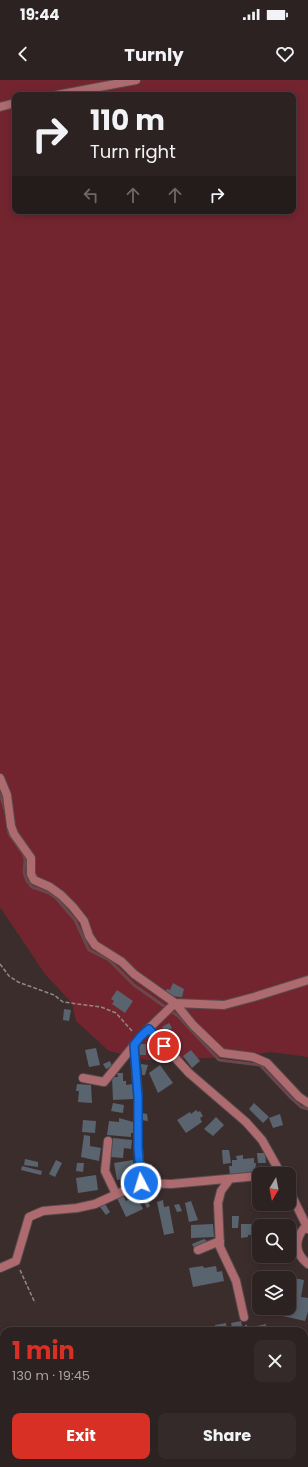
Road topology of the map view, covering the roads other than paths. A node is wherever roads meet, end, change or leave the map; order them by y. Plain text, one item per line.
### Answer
1 (136, 80) edge
2 (73, 92) edge
3 (12, 104) edge
4 (0, 107) edge
5 (0, 778) edge
6 (308, 980) edge
7 (174, 1004) junction
8 (149, 1029) junction
9 (136, 1042) junction
10 (83, 1078) dead end
11 (308, 1102) edge
12 (108, 1141) dead end
13 (276, 1167) edge
14 (252, 1177) edge
15 (229, 1180) junction
16 (141, 1183) junction
17 (116, 1194) junction
18 (296, 1204) edge
19 (307, 1227) edge
20 (220, 1241) junction
21 (198, 1250) dead end
22 (308, 1264) edge
23 (0, 1268) edge
24 (244, 1317) dead end

1 - 2 street
3 - 4 street
5 - 7 street
6 - 7 street
7 - 8 street
7 - 11 street
8 - 9 street
8 - 13 street
9 - 10 street
9 - 16 street
12 - 17 street
14 - 15 street
15 - 16 street
15 - 20 street
16 - 17 street
17 - 23 street
18 - 19 street
19 - 22 street
20 - 21 street
20 - 24 street

